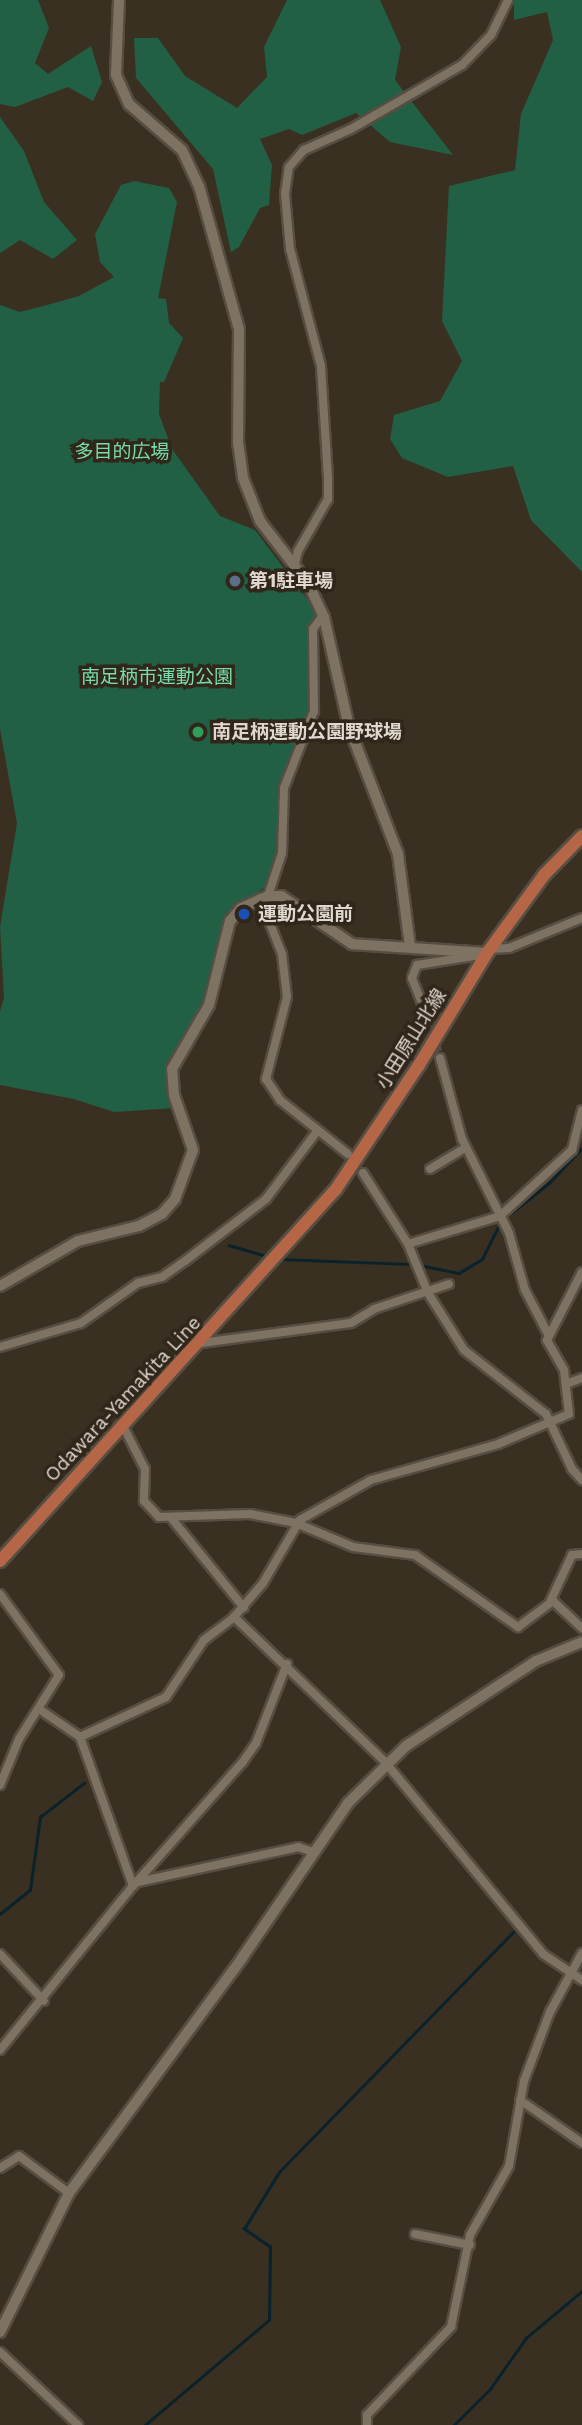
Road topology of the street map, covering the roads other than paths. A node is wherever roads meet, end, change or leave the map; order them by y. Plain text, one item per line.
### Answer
1 (119, 0) edge
2 (508, 0) edge
3 (294, 568) junction
4 (323, 615) junction
5 (582, 836) edge
6 (264, 897) junction
7 (582, 918) edge
8 (410, 946) junction
9 (488, 951) junction
10 (429, 1021) tunnel mouth
11 (440, 1058) tunnel mouth
12 (582, 1110) edge
13 (318, 1130) junction
14 (465, 1148) junction
15 (348, 1154) dead end
16 (430, 1169) dead end
17 (363, 1173) dead end
18 (500, 1216) junction
19 (408, 1244) junction
20 (277, 1259) joint
21 (582, 1272) edge
22 (449, 1284) dead end
23 (0, 1286) edge
24 (428, 1293) junction
25 (548, 1334) junction
26 (201, 1343) junction
27 (0, 1348) edge
28 (582, 1378) edge
29 (566, 1384) junction
30 (550, 1424) junction
31 (124, 1428) junction
32 (582, 1480) edge
33 (172, 1519) junction
34 (296, 1523) junction
35 (582, 1554) edge
36 (0, 1560) edge
37 (0, 1594) edge
38 (550, 1602) junction
39 (244, 1608) junction
40 (234, 1618) junction
41 (582, 1628) edge
42 (582, 1642) edge
43 (287, 1664) junction
44 (39, 1709) junction
45 (80, 1737) junction
46 (385, 1762) junction
47 (0, 1785) edge
48 (313, 1852) junction
49 (135, 1884) junction
50 (582, 1953) edge
51 (0, 1954) edge
52 (578, 1977) edge
53 (44, 2001) junction
54 (0, 2050) edge
55 (520, 2100) junction
56 (582, 2143) edge
57 (0, 2168) edge
58 (69, 2193) junction
59 (415, 2234) dead end
60 (470, 2245) junction
61 (0, 2332) edge
62 (0, 2352) edge
63 (78, 2425) edge
64 (367, 2425) edge

1 - 3 street
2 - 3 street
3 - 4 street
4 - 6 street
4 - 8 street
5 - 9 main road, 小田原山北線
6 - 8 street
6 - 13 street
6 - 23 street
7 - 9 street
8 - 9 street
9 - 10 street
9 - 20 main road, 小田原山北線
11 - 14 street
12 - 18 street
13 - 15 street
13 - 27 street
14 - 16 street
14 - 18 street
17 - 19 street
18 - 19 street
18 - 25 street
19 - 24 street
20 - 26 main road, Odawara-Yamakita Line
21 - 25 street
22 - 24 street
24 - 26 street
24 - 30 street
25 - 29 street
26 - 31 main road, Odawara-Yamakita Line
28 - 29 street
29 - 30 street
30 - 32 street
30 - 34 street
31 - 33 street
31 - 36 main road, Odawara-Yamakita Line
33 - 34 street
33 - 39 street
34 - 38 street
34 - 39 street
35 - 38 street
37 - 44 street
38 - 41 street
39 - 40 street
40 - 43 street
40 - 45 street
42 - 46 street
43 - 46 street
43 - 49 street
44 - 45 street
44 - 47 street
45 - 49 street
46 - 48 street
46 - 52 street
48 - 49 street
48 - 58 street
49 - 53 street
50 - 52 street
51 - 53 street
52 - 55 street
53 - 54 street
55 - 56 street
55 - 60 street
57 - 58 street
58 - 61 street
59 - 60 street
60 - 64 street
62 - 63 street

